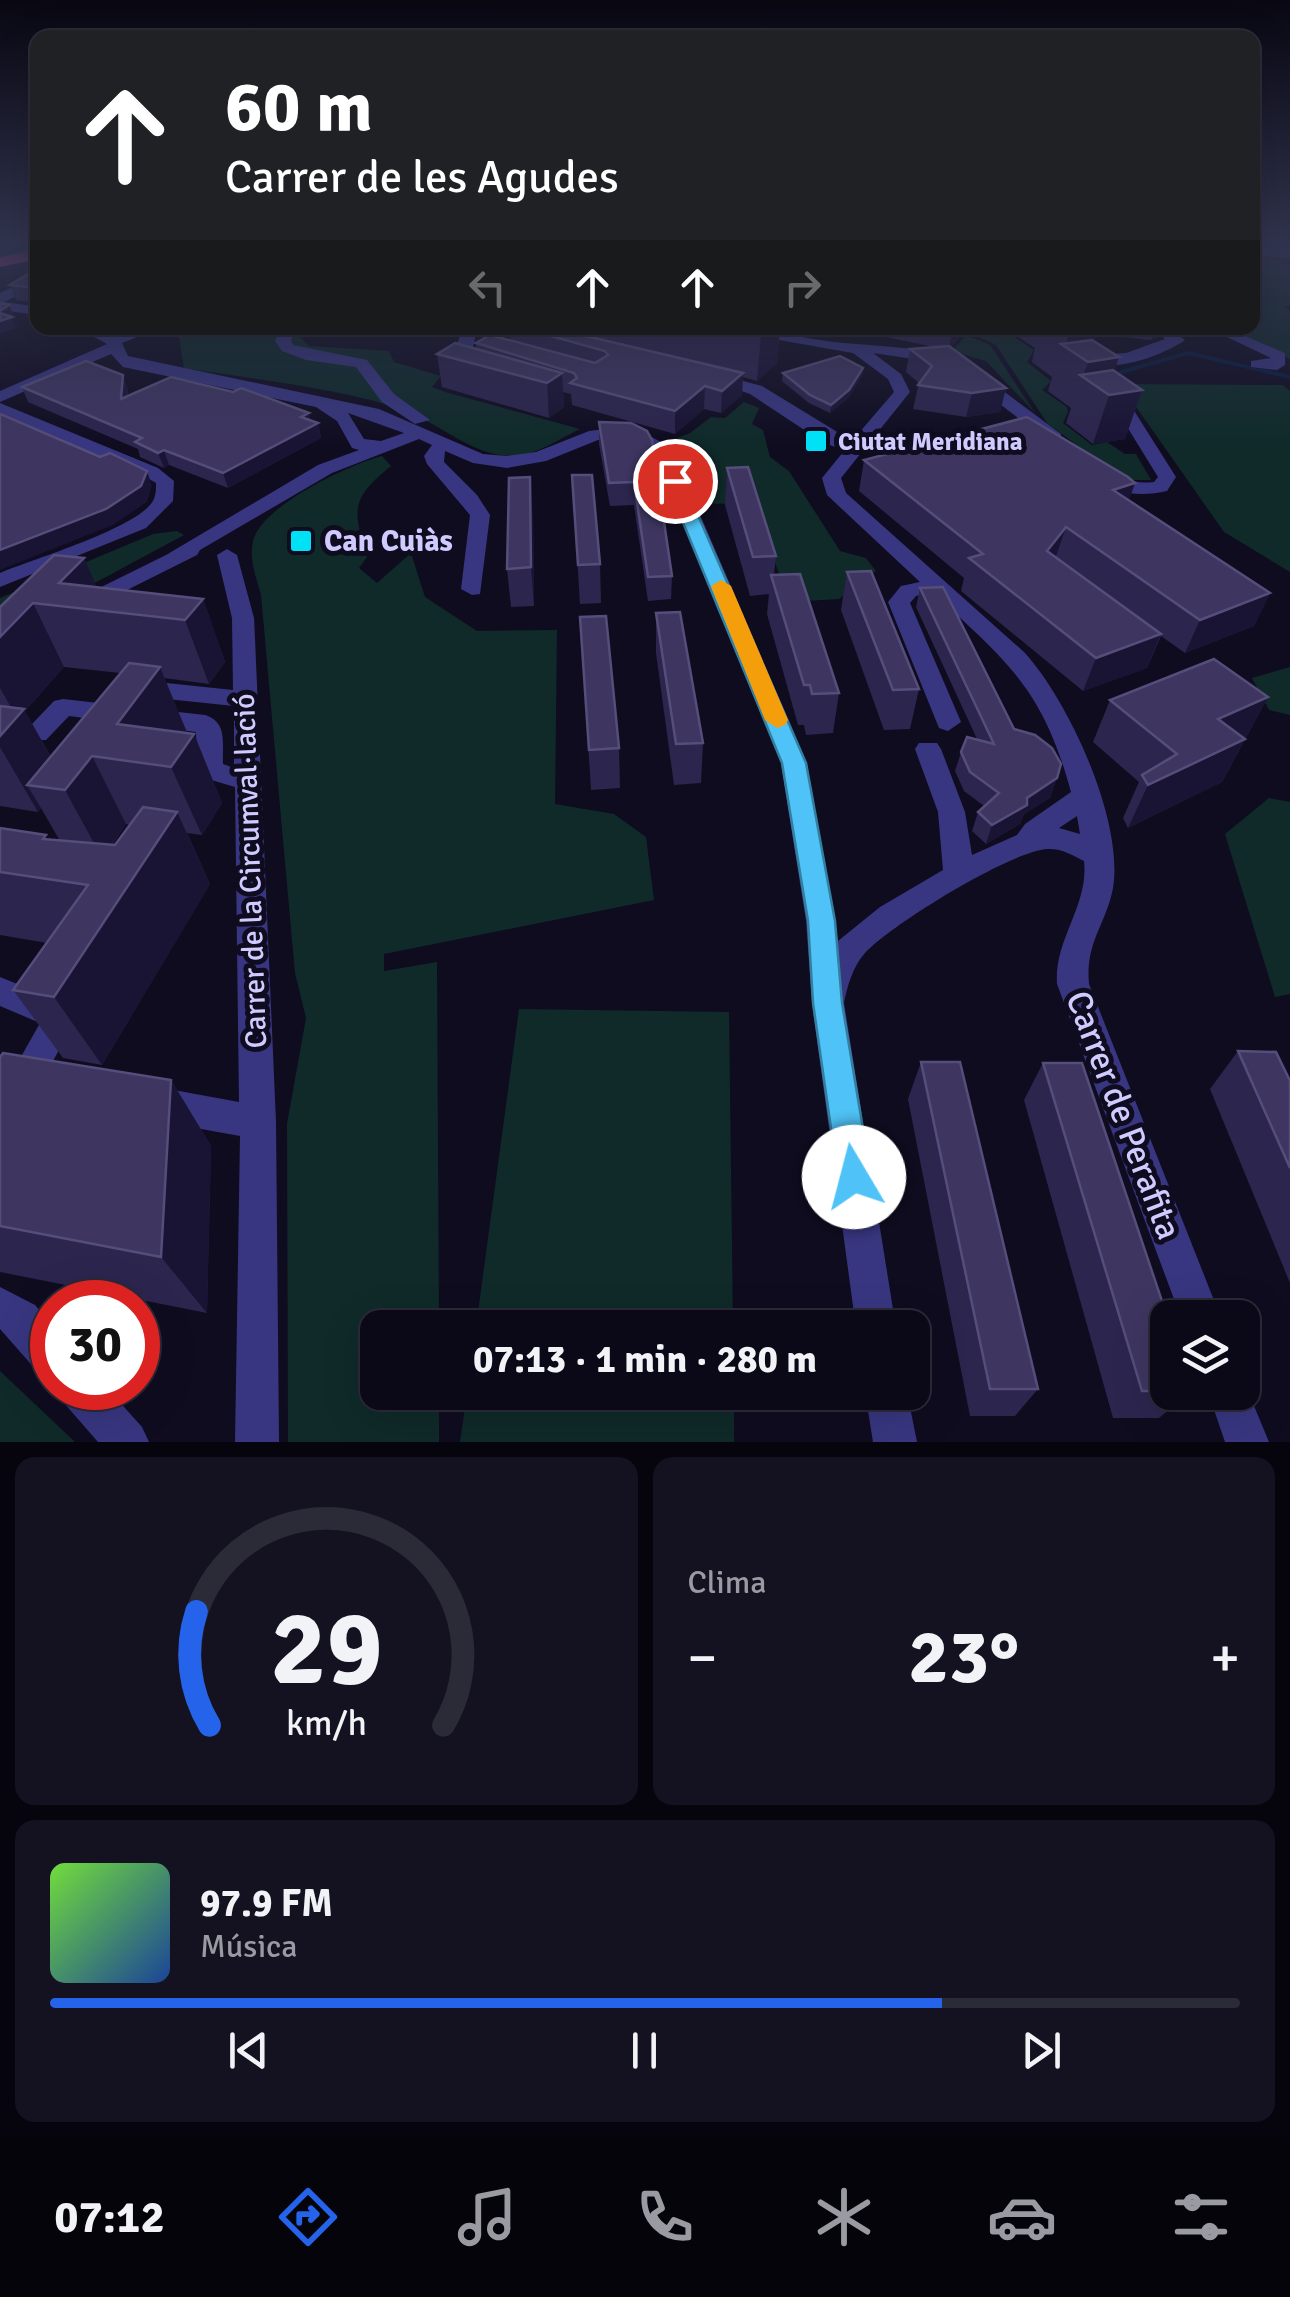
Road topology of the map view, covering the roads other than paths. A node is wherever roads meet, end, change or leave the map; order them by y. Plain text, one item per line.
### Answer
1 (99, 335) edge
2 (134, 335) edge
3 (286, 335) edge
4 (468, 335) edge
5 (477, 335) edge
6 (773, 335) edge
7 (1169, 335) edge
8 (1231, 335) edge
9 (113, 343) junction
10 (1080, 344) edge
11 (484, 345) edge
12 (858, 350) junction
13 (1096, 360) junction
14 (1257, 364) dead end
15 (696, 374) edge
16 (491, 379) edge
17 (0, 397) edge
18 (321, 404) junction
19 (0, 408) edge
20 (419, 433) junction
21 (351, 434) junction
22 (442, 443) junction
23 (383, 447) junction
24 (854, 449) junction
25 (325, 469) junction
26 (273, 501) junction
27 (176, 554) junction
28 (227, 555) junction
29 (0, 581) edge
30 (936, 585) junction
31 (472, 589) dead end
32 (63, 616) edge
33 (132, 687) edge
34 (244, 700) junction
35 (948, 722) dead end
36 (0, 731) edge
37 (928, 749) dead end
38 (247, 781) junction
39 (1084, 798) junction
40 (1027, 842) junction
41 (1097, 855) junction
42 (956, 878) junction
43 (822, 921) junction
44 (878, 925) junction
45 (0, 990) edge
46 (828, 1003) junction
47 (27, 1080) edge
48 (124, 1098) edge
49 (258, 1122) junction
50 (1194, 1300) edge
51 (0, 1307) edge
52 (873, 1310) edge
53 (30, 1330) edge
54 (99, 1410) edge
55 (889, 1410) edge
56 (1235, 1410) edge
57 (127, 1442) edge
58 (257, 1442) edge
59 (895, 1442) edge
60 (1247, 1442) edge

1 - 9 street
2 - 9 street
3 - 20 street
4 - 16 street
5 - 11 street
6 - 12 street
7 - 13 street
8 - 14 street
9 - 17 street
9 - 18 street
10 - 13 street
12 - 13 street
12 - 24 street
15 - 24 street
18 - 20 street
18 - 21 street
19 - 29 street
20 - 22 street
20 - 23 street
21 - 23 street
21 - 25 street
22 - 31 street
22 - 43 street
23 - 25 street
24 - 30 street, Carrer de Perafita
25 - 26 street
26 - 27 street
26 - 28 street
27 - 28 street
27 - 32 street
28 - 34 street, Carrer de la Circumval·lació
30 - 35 street
30 - 39 street, Carrer de Perafita
33 - 34 street
34 - 38 street, Carrer de la Circumval·lació
36 - 38 street
37 - 42 street
38 - 49 street, Carrer de la Circumval·lació
39 - 40 street
39 - 41 street, Carrer de Perafita
40 - 41 street
40 - 42 street
41 - 50 street, Carrer de Perafita
42 - 44 street
43 - 44 street
43 - 46 street
44 - 46 street
45 - 47 street
46 - 52 street
48 - 49 street
49 - 58 street, Carrer de la Circumval·lació
51 - 53 street
54 - 57 street
55 - 59 street
56 - 60 street

